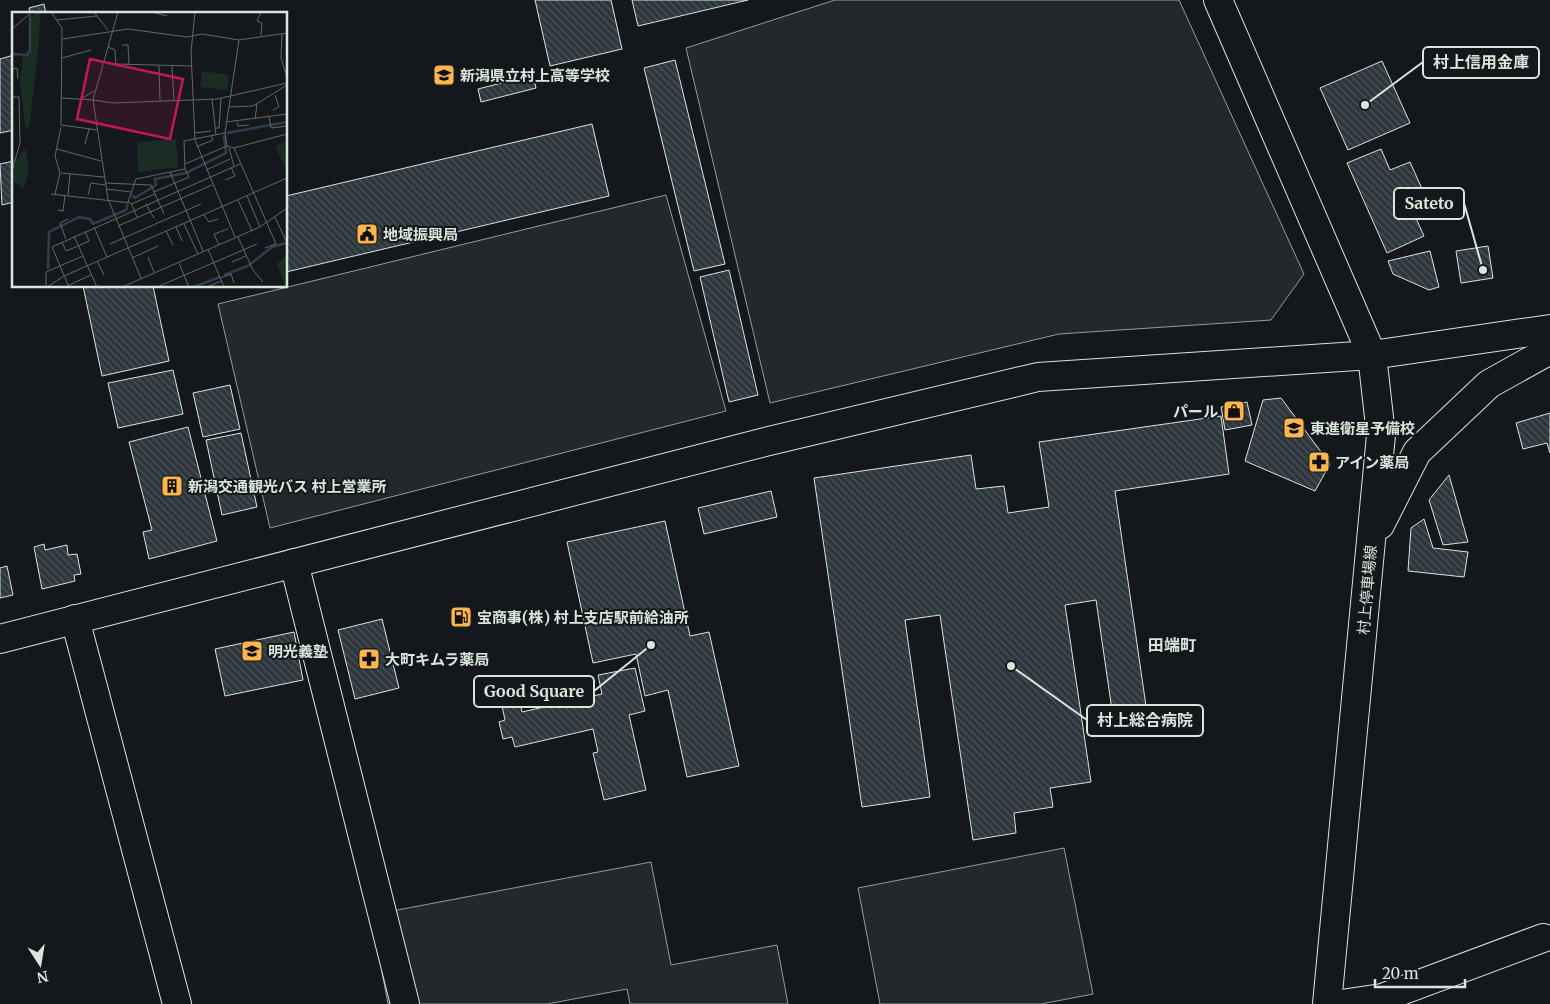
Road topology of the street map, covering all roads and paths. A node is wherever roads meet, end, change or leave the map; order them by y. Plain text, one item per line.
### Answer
1 (1218, 0) edge
2 (1550, 329) edge
3 (1550, 350) edge
4 (1372, 354) junction
5 (1371, 545) junction
6 (294, 563) junction
7 (75, 619) junction
8 (0, 639) edge
9 (1543, 938) dead end
10 (177, 1004) edge
11 (406, 1004) edge
12 (1327, 1004) edge
13 (1341, 1004) edge

1 - 4 street, 村上停車場線
2 - 4 street
3 - 5 street
4 - 5 street, 村上停車場線
4 - 6 street
5 - 12 street, 村上停車場線
6 - 7 street
6 - 11 street
7 - 8 street
7 - 10 street
9 - 13 street

